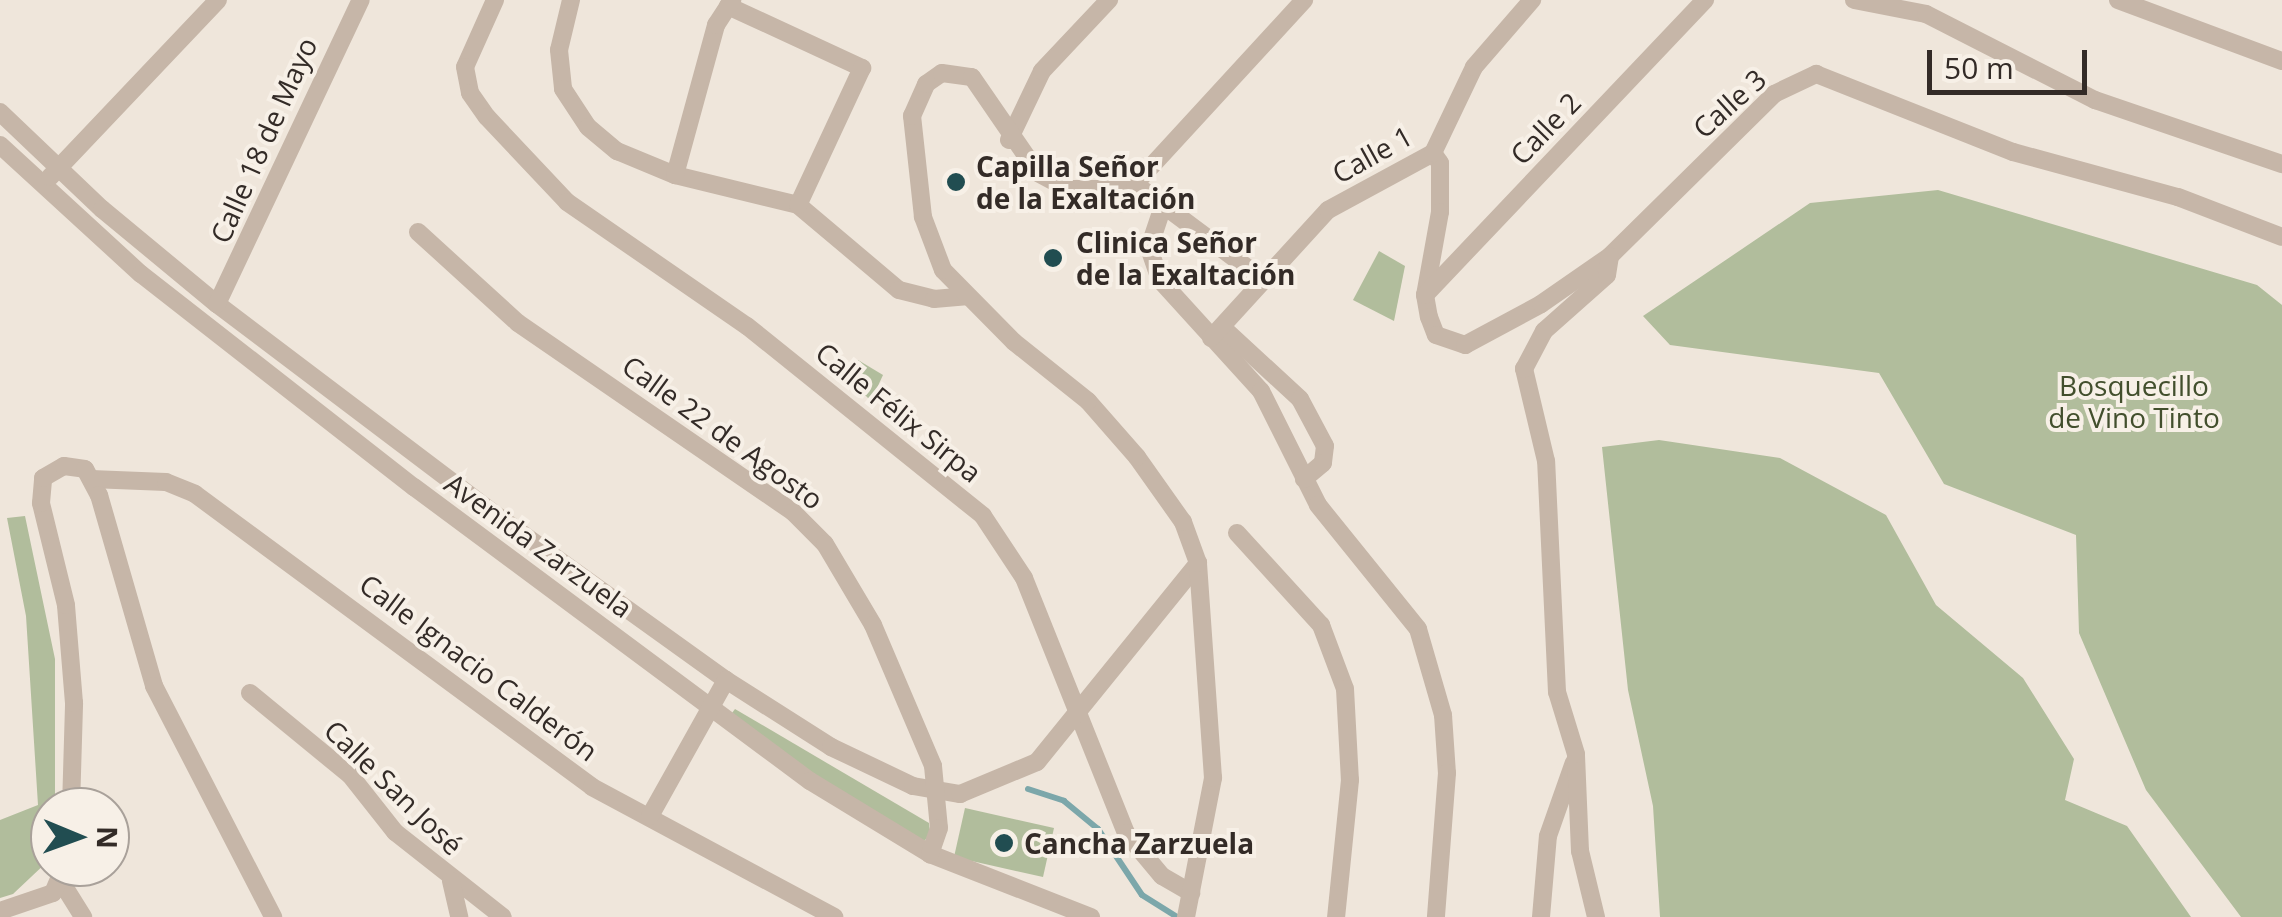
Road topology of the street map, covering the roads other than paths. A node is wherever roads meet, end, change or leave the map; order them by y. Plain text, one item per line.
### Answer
1 (218, 0) edge
2 (360, 0) edge
3 (495, 0) edge
4 (571, 0) edge
5 (1110, 0) edge
6 (1304, 0) edge
7 (1532, 0) edge
8 (1705, 0) edge
9 (1854, 0) edge
10 (2118, 0) edge
11 (730, 3) edge
12 (2282, 61) edge
13 (0, 112) edge
14 (1010, 140) junction
15 (0, 146) edge
16 (1433, 153) junction
17 (2282, 164) edge
18 (56, 168) junction
19 (675, 175) junction
20 (1135, 184) junction
21 (44, 186) junction
22 (798, 205) junction
23 (1162, 209) junction
24 (418, 232) dead end
25 (2282, 237) edge
26 (1610, 256) junction
27 (1264, 280) junction
28 (1426, 294) junction
29 (966, 296) junction
30 (217, 304) junction
31 (1216, 332) junction
32 (1304, 479) junction
33 (91, 480) junction
34 (1236, 533) dead end
35 (1198, 563) junction
36 (726, 680) junction
37 (250, 693) dead end
38 (709, 703) junction
39 (1078, 712) junction
40 (1576, 754) junction
41 (71, 787) edge
42 (939, 795) junction
43 (650, 816) junction
44 (930, 854) junction
45 (452, 881) junction
46 (50, 887) edge
47 (69, 887) edge
48 (1192, 893) junction
49 (0, 911) edge
50 (21, 913) edge
51 (83, 917) edge
52 (273, 917) edge
53 (459, 917) edge
54 (504, 917) edge
55 (834, 917) edge
56 (1091, 917) edge
57 (1186, 917) edge
58 (1336, 917) edge
59 (1436, 917) edge
60 (1541, 917) edge
61 (1596, 917) edge

1 - 18 street
2 - 30 street, Calle 18 de Mayo
3 - 39 street, Calle Félix Sirpa
4 - 19 street
5 - 14 street
6 - 20 street
7 - 16 street, Calle 1
8 - 28 street, Calle 2
9 - 17 street
10 - 12 street
11 - 19 street
11 - 22 street
13 - 18 street, Avenida Zarzuela
14 - 20 street
14 - 29 street
15 - 21 street, Avenida Zarzuela
16 - 27 street, Calle 1
16 - 28 street
18 - 21 street
18 - 30 street, Avenida Zarzuela
19 - 22 street
20 - 23 street
21 - 38 street, Avenida Zarzuela
22 - 29 street
23 - 27 street
23 - 31 street
24 - 42 street, Calle 22 de Agosto
25 - 26 street, Calle 3
26 - 28 street, Calle 3
26 - 40 street
27 - 31 street, Calle 1
29 - 35 street
30 - 36 street, Avenida Zarzuela
31 - 32 street
31 - 32 street
32 - 59 street
33 - 41 street, Calle Ignacio Calderón
33 - 43 street, Calle Ignacio Calderón
33 - 52 street
34 - 58 street
35 - 39 street
35 - 48 street
36 - 38 street
36 - 42 street, Avenida Zarzuela
37 - 45 street, Calle San José
38 - 43 street
38 - 44 street, Avenida Zarzuela
39 - 42 street
39 - 48 street, Calle Félix Sirpa
40 - 60 street
40 - 61 street
42 - 44 street
43 - 55 street, Calle Ignacio Calderón
44 - 56 street, Avenida Zarzuela
45 - 53 street
45 - 54 street, Calle San José
46 - 50 street
47 - 51 street
48 - 57 street
49 - 50 street

